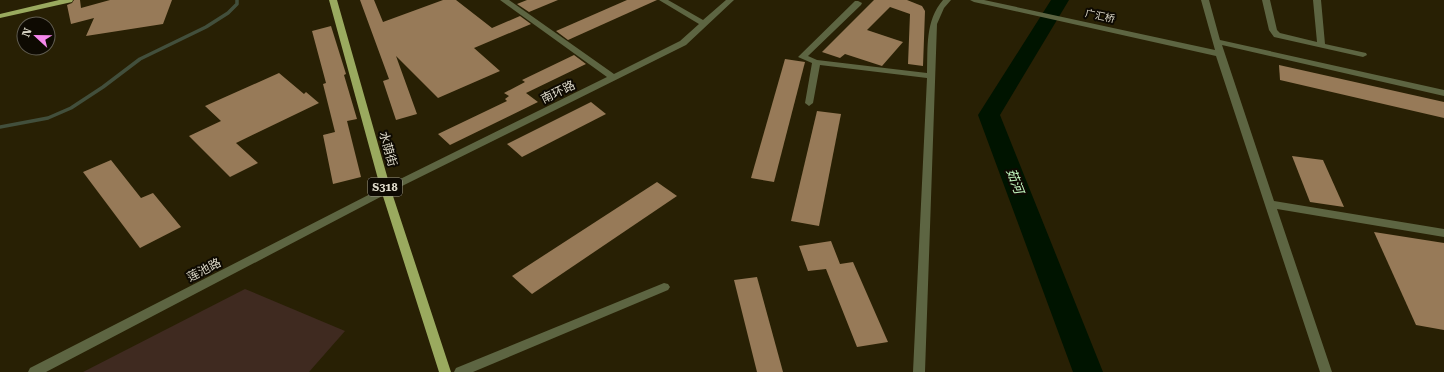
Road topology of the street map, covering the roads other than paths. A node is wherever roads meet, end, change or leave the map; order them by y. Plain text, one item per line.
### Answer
1 (69, 0) edge
2 (333, 0) edge
3 (519, 0) edge
4 (663, 0) edge
5 (730, 0) edge
6 (947, 0) edge
7 (974, 0) edge
8 (1205, 0) edge
9 (1266, 0) edge
10 (1317, 0) edge
11 (507, 2) edge
12 (858, 3) dead end
13 (0, 16) edge
14 (704, 24) junction
15 (1218, 42) junction
16 (1321, 45) junction
17 (1220, 54) junction
18 (1363, 56) dead end
19 (816, 62) junction
20 (931, 76) junction
21 (613, 77) junction
22 (1444, 93) edge
23 (809, 102) dead end
24 (386, 190) junction
25 (1270, 204) junction
26 (1444, 233) edge
27 (664, 287) dead end
28 (34, 372) edge
29 (444, 372) edge
30 (460, 372) edge
31 (918, 372) edge
32 (1326, 372) edge

1 - 13 main road
2 - 24 main road, 水荫街 / S318
3 - 11 street
4 - 14 street
5 - 14 street, 南环路
6 - 20 street
7 - 17 street, 广汇桥
8 - 15 street
9 - 16 street
10 - 16 street
11 - 21 street
12 - 19 street
14 - 21 street, 南环路
15 - 17 street
15 - 22 street
16 - 18 street
17 - 25 street
19 - 20 street
19 - 23 street
20 - 31 street
21 - 24 street, 南环路
24 - 28 street, 莲池路
24 - 29 main road, 水荫街 / S318
25 - 26 street
25 - 32 street
27 - 30 street

